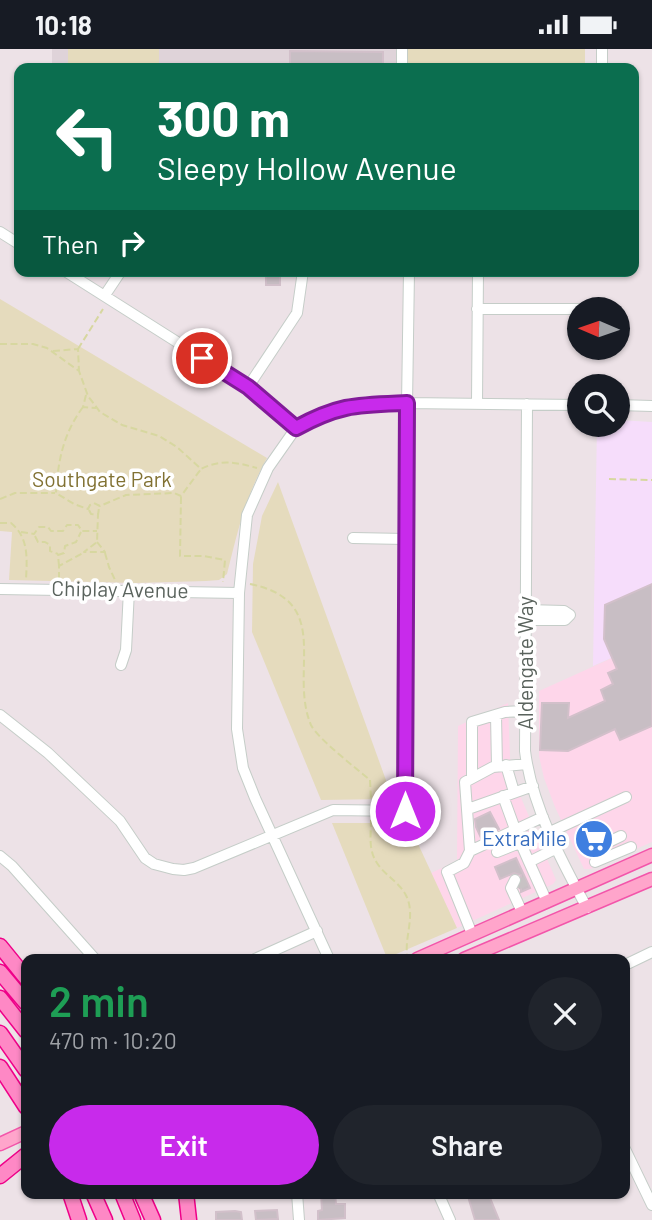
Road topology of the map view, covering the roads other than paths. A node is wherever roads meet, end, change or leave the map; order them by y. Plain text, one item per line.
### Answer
1 (75, 277) edge
2 (118, 277) edge
3 (302, 277) edge
4 (409, 277) edge
5 (478, 277) edge
6 (108, 297) junction
7 (477, 309) junction
8 (567, 309) edge
9 (248, 387) junction
10 (407, 403) junction
11 (477, 403) junction
12 (527, 404) junction
13 (567, 405) edge
14 (630, 405) edge
15 (652, 406) edge
16 (296, 428) junction
17 (353, 538) dead end
18 (405, 540) junction
19 (0, 589) edge
20 (129, 590) junction
21 (239, 593) junction
22 (121, 665) dead end
23 (525, 711) junction
24 (0, 715) edge
25 (496, 715) junction
26 (527, 764) junction
27 (502, 765) junction
28 (472, 777) junction
29 (533, 786) junction
30 (514, 792) junction
31 (503, 796) junction
32 (626, 797) dead end
33 (468, 809) junction
34 (543, 817) junction
35 (515, 829) junction
36 (550, 832) junction
37 (271, 835) junction
38 (626, 841) dead end
39 (558, 848) junction
40 (470, 851) junction
41 (497, 852) dead end
42 (652, 855) edge
43 (0, 856) edge
44 (592, 857) dead end
45 (529, 862) junction
46 (652, 879) edge
47 (523, 882) junction
48 (576, 888) junction
49 (547, 902) junction
50 (587, 908) junction
51 (522, 912) junction
52 (317, 931) junction
53 (472, 934) junction
54 (0, 946) edge
55 (652, 953) edge
56 (90, 954) edge
57 (266, 954) edge
58 (327, 954) edge
59 (427, 954) edge
60 (476, 954) edge
61 (630, 963) edge
62 (0, 972) edge
63 (21, 972) edge
64 (21, 997) edge
65 (0, 998) edge
66 (21, 1025) edge
67 (0, 1033) edge
68 (21, 1063) edge
69 (0, 1067) edge
70 (21, 1099) edge
71 (21, 1134) edge
72 (0, 1144) edge
73 (21, 1156) edge
74 (21, 1158) edge
75 (630, 1159) edge
76 (0, 1166) edge
77 (0, 1177) edge
78 (72, 1199) edge
79 (96, 1199) edge
80 (125, 1199) edge
81 (144, 1199) edge
82 (187, 1199) edge
83 (297, 1199) edge
84 (441, 1199) edge
85 (652, 1205) edge
86 (79, 1220) edge
87 (105, 1220) edge
88 (134, 1220) edge
89 (153, 1220) edge
90 (189, 1220) edge
91 (299, 1220) edge
92 (450, 1220) edge

1 - 6 street
2 - 6 street
3 - 9 street
4 - 10 street
5 - 7 street
6 - 9 street
7 - 8 street
7 - 11 street
9 - 16 street
10 - 11 street
10 - 16 street
10 - 18 street
11 - 12 street
12 - 13 street
12 - 23 street, Aldengate Way
14 - 15 street
16 - 21 street
17 - 18 street
18 - 37 street
19 - 20 street, Chiplay Avenue
20 - 21 street, Chiplay Avenue
20 - 22 street
21 - 37 street
23 - 25 street
23 - 26 street, Aldengate Way
24 - 37 street
25 - 27 street
25 - 28 street
26 - 27 street
26 - 29 street, Aldengate Way
27 - 28 street
27 - 30 street
28 - 33 street
29 - 30 street
29 - 34 street, Aldengate Way
30 - 31 street
31 - 33 street
31 - 35 street
32 - 36 street
33 - 40 street
34 - 35 street
34 - 36 street, Aldengate Way
35 - 40 street
36 - 39 street, Aldengate Way
37 - 52 street
38 - 44 street
39 - 45 street
39 - 48 street, Aldengate Way
40 - 53 street
41 - 45 street
42 - 48 main road
43 - 56 street
45 - 47 street
46 - 50 main road
47 - 49 street
47 - 51 street
48 - 49 main road
48 - 50 street, Aldengate Way
49 - 51 main road
50 - 60 main road
51 - 53 main road
52 - 57 street
52 - 58 street
53 - 59 main road
54 - 63 highway
55 - 61 street
62 - 64 highway
65 - 66 highway
67 - 68 highway
69 - 70 highway
71 - 72 main road
73 - 76 main road
74 - 77 highway
75 - 85 street
78 - 86 highway
79 - 87 highway
80 - 88 highway
81 - 89 highway
82 - 90 highway
83 - 91 street
84 - 92 street

